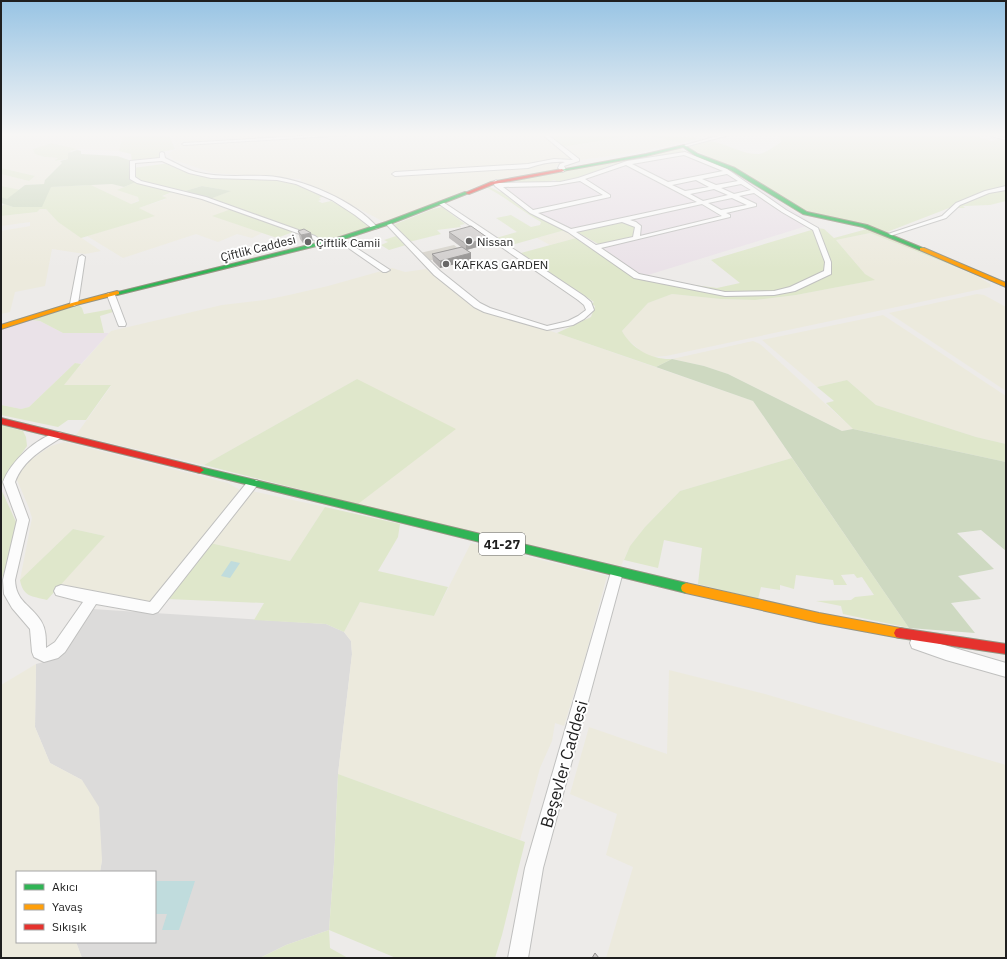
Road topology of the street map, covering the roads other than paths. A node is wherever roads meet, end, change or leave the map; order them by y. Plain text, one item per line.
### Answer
1 (135, 180) edge
2 (287, 180) edge
3 (513, 180) edge
4 (576, 180) edge
5 (582, 180) edge
6 (659, 180) edge
7 (688, 180) edge
8 (700, 180) edge
9 (740, 180) edge
10 (751, 180) edge
11 (743, 182) junction
12 (496, 183) junction
13 (667, 184) junction
14 (714, 187) junction
15 (1006, 188) edge
16 (756, 191) junction
17 (684, 193) junction
18 (733, 196) junction
19 (770, 201) junction
20 (441, 203) junction
21 (703, 203) junction
22 (752, 206) junction
23 (532, 212) junction
24 (721, 212) junction
25 (622, 220) junction
26 (388, 224) junction
27 (375, 228) junction
28 (570, 231) junction
29 (888, 235) junction
30 (636, 238) junction
31 (339, 239) junction
32 (322, 244) junction
33 (595, 247) junction
34 (82, 257) dead end
35 (386, 270) dead end
36 (1006, 285) edge
37 (111, 295) junction
38 (74, 304) junction
39 (122, 324) dead end
40 (1, 327) edge
41 (1, 421) edge
42 (58, 435) junction
43 (253, 483) junction
44 (617, 572) junction
45 (61, 591) dead end
46 (93, 598) junction
47 (872, 629) junction
48 (1006, 649) edge
49 (1006, 670) edge
50 (518, 958) edge

1 - 32 street
2 - 27 street
3 - 12 street, Çiftlik Caddesi
4 - 12 street
5 - 23 street
6 - 13 street
7 - 13 street
8 - 14 street
9 - 11 street
10 - 29 street
11 - 14 street
11 - 16 street
12 - 20 street, Çiftlik Caddesi
12 - 23 street
13 - 17 street
14 - 17 street
14 - 18 street
15 - 29 street
16 - 18 street
16 - 19 street
17 - 21 street
18 - 21 street
18 - 22 street
19 - 22 street
19 - 33 street
20 - 26 street, Çiftlik Caddesi
20 - 26 street
21 - 24 street
21 - 25 street
22 - 24 street
23 - 28 street
24 - 30 street
25 - 28 street
25 - 30 street
26 - 27 street, Çiftlik Caddesi
27 - 31 street, Çiftlik Caddesi
28 - 33 street
29 - 36 street
30 - 33 street
31 - 32 street, Çiftlik Caddesi
31 - 35 street
32 - 37 street, Çiftlik Caddesi
34 - 38 street
37 - 38 street, Çiftlik Caddesi
37 - 39 street
38 - 40 street, Çiftlik Caddesi
41 - 42 street, 41-27
42 - 43 street, 41-27
42 - 46 street
43 - 44 street, 41-27
43 - 46 street
44 - 47 street, 41-27
44 - 50 street, Beşevler Caddesi
45 - 46 street
47 - 48 street, 41-27
47 - 49 street

